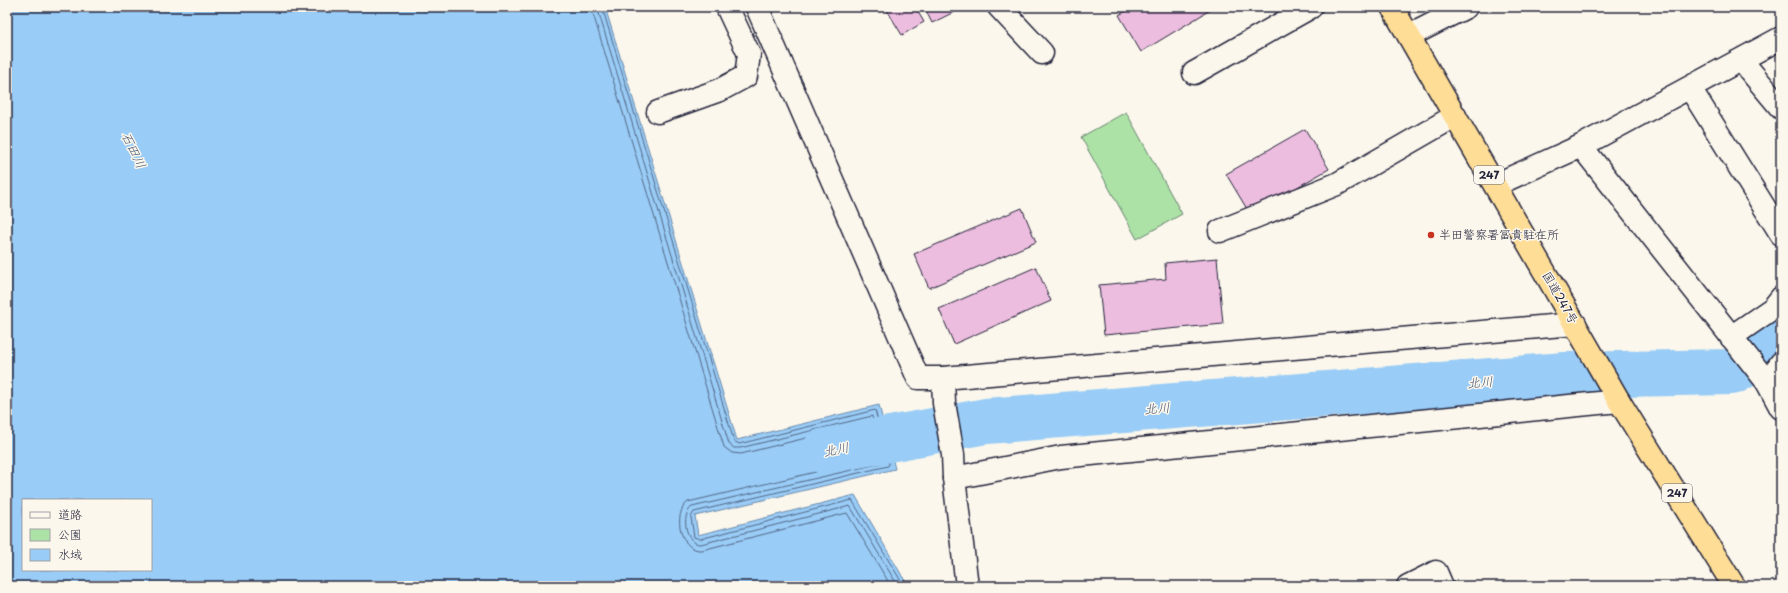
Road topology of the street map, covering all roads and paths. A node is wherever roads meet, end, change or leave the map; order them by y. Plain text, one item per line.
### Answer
1 (727, 7) edge
2 (999, 7) edge
3 (1311, 7) edge
4 (1392, 7) edge
5 (1466, 7) edge
6 (766, 10) edge
7 (1409, 36) junction
8 (1781, 38) edge
9 (1042, 53) dead end
10 (1741, 60) junction
11 (1194, 73) dead end
12 (1690, 88) junction
13 (1781, 108) edge
14 (658, 112) dead end
15 (1455, 116) junction
16 (1581, 146) junction
17 (1495, 185) junction
18 (1220, 231) dead end
19 (1781, 234) edge
20 (1781, 298) edge
21 (1575, 324) junction
22 (1731, 337) junction
23 (1781, 363) edge
24 (943, 378) junction
25 (1767, 382) junction
26 (1619, 401) junction
27 (1781, 408) edge
28 (954, 478) junction
29 (967, 586) edge
30 (1408, 586) edge
31 (1442, 586) edge
32 (1734, 586) edge

1 - 14 street
2 - 9 street
3 - 11 street
4 - 7 highway, 国道247号 / 247
5 - 7 street
6 - 24 street
7 - 15 highway, 国道247号 / 247
8 - 10 street
10 - 12 street
10 - 13 street
12 - 16 street
12 - 19 street
15 - 17 highway, 国道247号 / 247
15 - 18 street
16 - 17 street
16 - 22 street
17 - 21 highway, 国道247号 / 247
20 - 22 street
21 - 24 street
21 - 26 highway, 国道247号 / 247
22 - 25 street
23 - 25 street
24 - 28 street
25 - 27 street
26 - 28 street
26 - 32 highway, 国道247号 / 247
28 - 29 street
30 - 31 street

